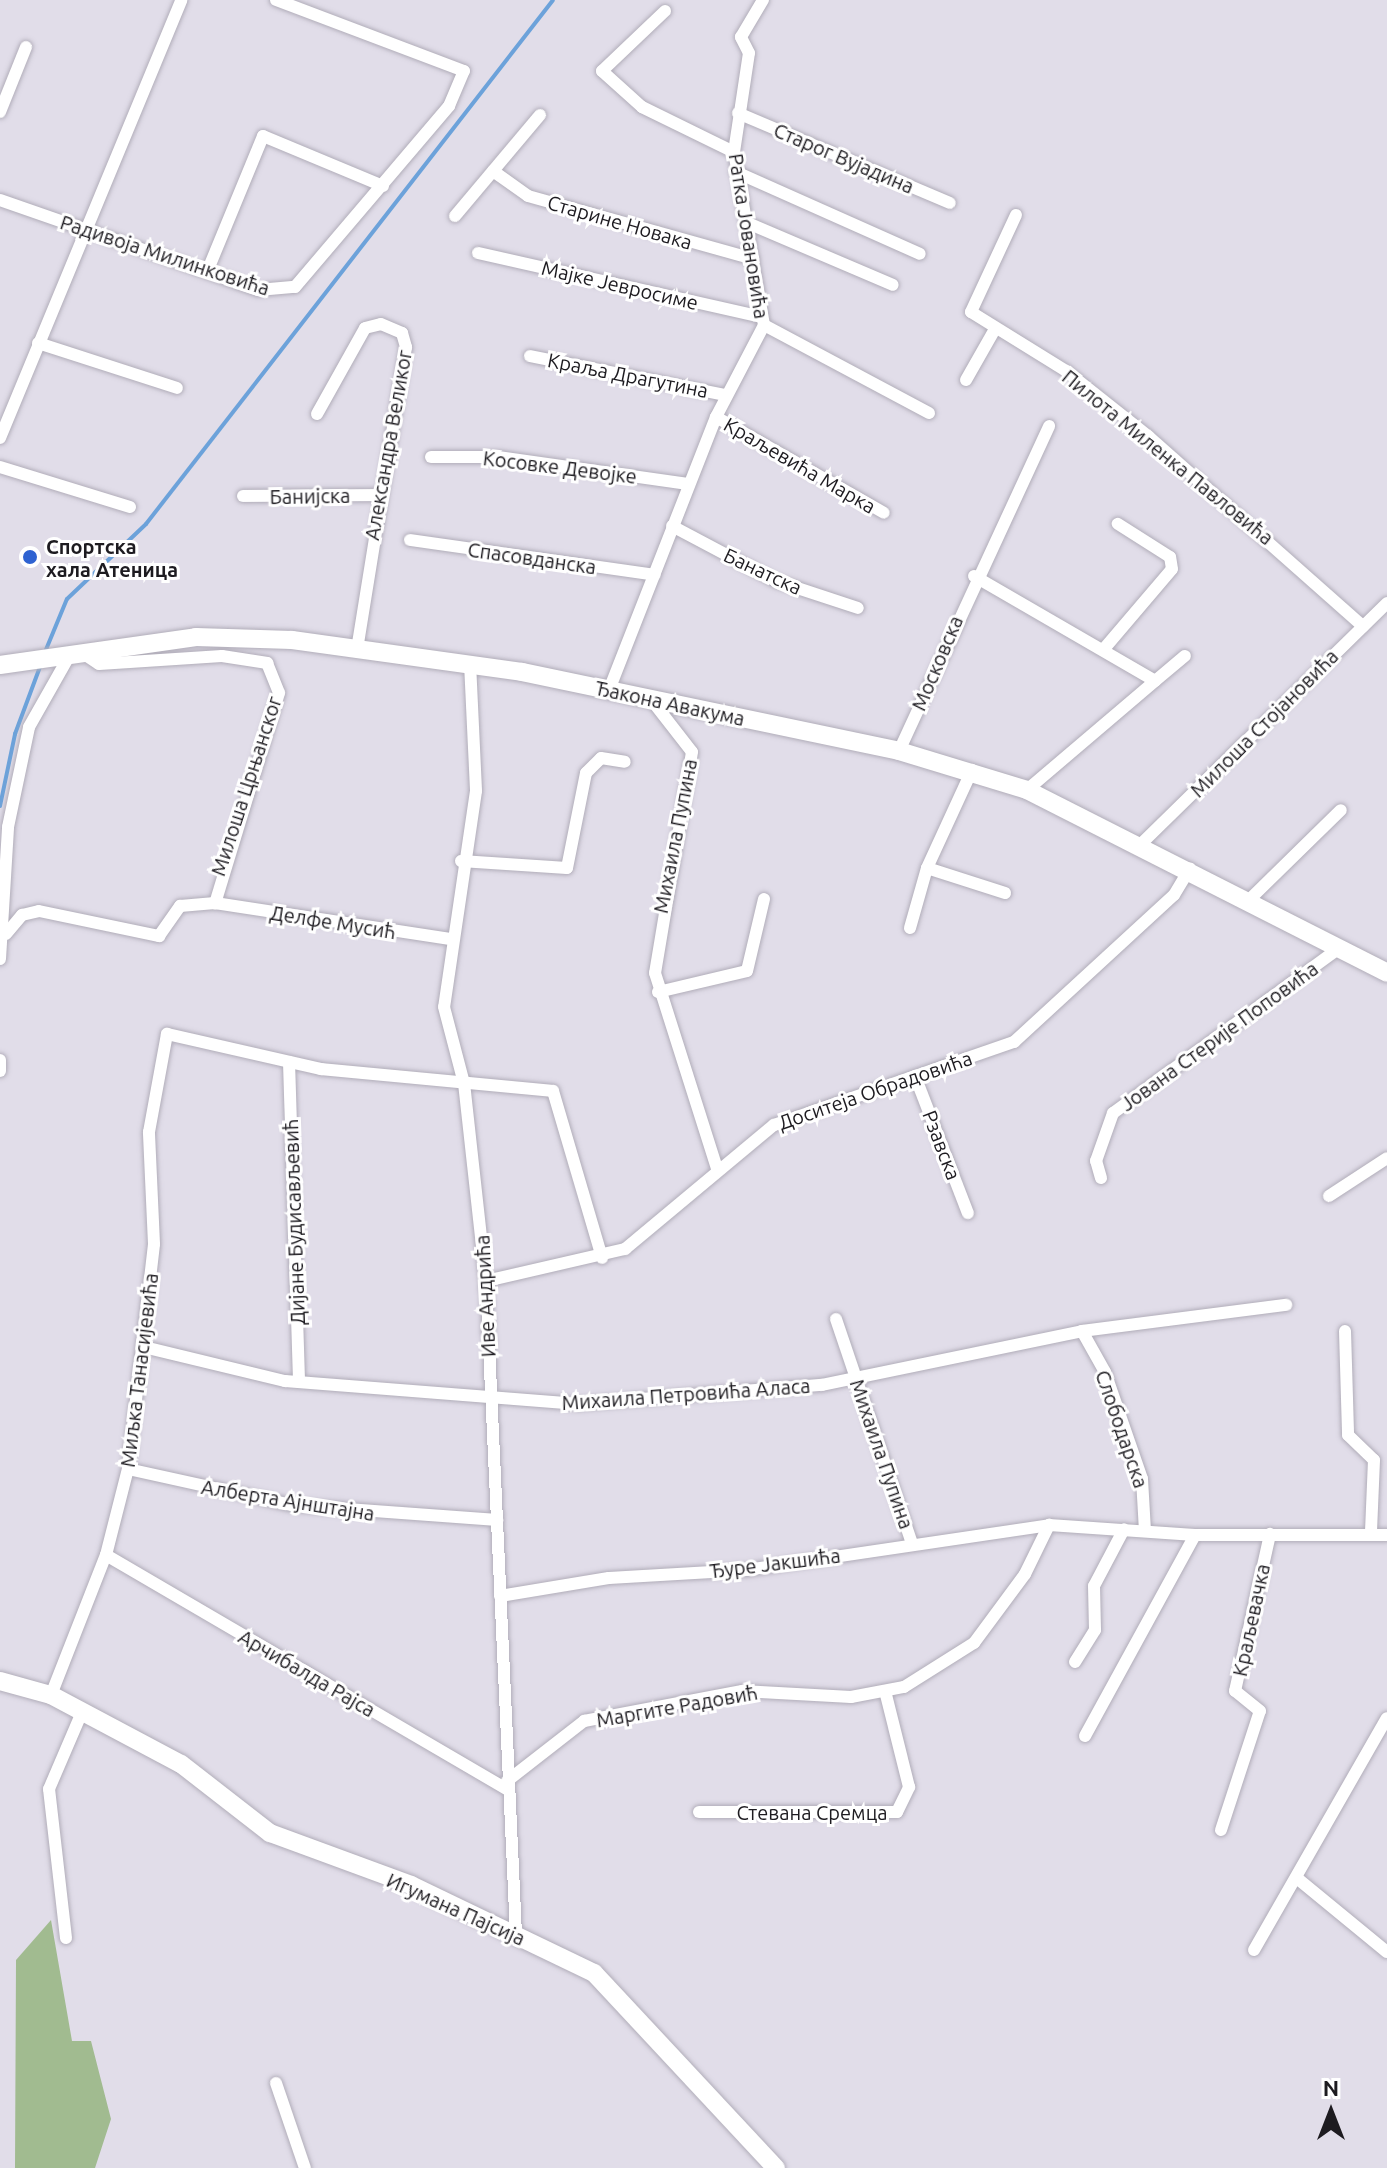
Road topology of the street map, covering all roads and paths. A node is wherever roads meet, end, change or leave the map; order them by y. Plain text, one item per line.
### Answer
1 (181, 0) edge
2 (276, 0) edge
3 (763, 0) edge
4 (665, 11) dead end
5 (26, 47) dead end
6 (0, 112) edge
7 (738, 113) junction
8 (540, 115) dead end
9 (734, 152) junction
10 (493, 171) junction
11 (736, 172) junction
12 (383, 186) junction
13 (0, 200) edge
14 (950, 203) dead end
15 (1016, 215) dead end
16 (455, 216) dead end
17 (750, 224) junction
18 (85, 230) junction
19 (478, 253) dead end
20 (920, 254) dead end
21 (753, 259) junction
22 (207, 272) junction
23 (893, 285) dead end
24 (763, 321) junction
25 (995, 329) junction
26 (38, 343) junction
27 (530, 356) dead end
28 (966, 380) dead end
29 (177, 388) dead end
30 (726, 395) junction
31 (929, 413) dead end
32 (317, 414) dead end
33 (716, 417) junction
34 (1049, 426) dead end
35 (0, 438) edge
36 (431, 457) dead end
37 (0, 467) edge
38 (688, 484) junction
39 (378, 495) junction
40 (243, 496) dead end
41 (130, 507) dead end
42 (884, 513) dead end
43 (1118, 524) dead end
44 (672, 526) junction
45 (410, 540) dead end
46 (655, 575) junction
47 (974, 576) junction
48 (1387, 603) edge
49 (858, 608) dead end
50 (1363, 626) junction
51 (357, 648) junction
52 (1103, 650) junction
53 (1185, 656) dead end
54 (72, 658) junction
55 (470, 663) junction
56 (0, 665) edge
57 (1155, 681) junction
58 (609, 690) junction
59 (650, 698) junction
60 (899, 751) junction
61 (625, 762) dead end
62 (972, 770) junction
63 (1027, 790) junction
64 (1341, 810) dead end
65 (1142, 843) junction
66 (461, 861) junction
67 (1190, 867) junction
68 (927, 868) junction
69 (1005, 893) dead end
70 (764, 899) dead end
71 (1250, 899) junction
72 (215, 903) junction
73 (910, 928) dead end
74 (6, 934) junction
75 (450, 939) junction
76 (1341, 947) junction
77 (0, 959) edge
78 (1387, 973) edge
79 (658, 992) junction
80 (0, 1060) edge
81 (289, 1062) junction
82 (0, 1071) edge
83 (915, 1076) junction
84 (464, 1083) junction
85 (1387, 1158) edge
86 (717, 1169) junction
87 (1101, 1178) dead end
88 (1329, 1196) dead end
89 (968, 1213) dead end
90 (602, 1258) junction
91 (486, 1281) junction
92 (1286, 1305) dead end
93 (836, 1319) dead end
94 (1082, 1331) junction
95 (1345, 1331) dead end
96 (144, 1347) junction
97 (856, 1380) junction
98 (299, 1382) junction
99 (490, 1401) junction
100 (128, 1469) junction
101 (497, 1520) junction
102 (1049, 1525) junction
103 (1124, 1529) junction
104 (1145, 1531) junction
105 (1371, 1531) junction
106 (1270, 1534) junction
107 (1195, 1535) junction
108 (1387, 1535) edge
109 (912, 1543) junction
110 (106, 1555) junction
111 (500, 1596) junction
112 (1075, 1662) dead end
113 (0, 1681) edge
114 (51, 1695) junction
115 (886, 1695) junction
116 (82, 1712) junction
117 (1387, 1718) edge
118 (1085, 1736) dead end
119 (507, 1786) junction
120 (699, 1812) dead end
121 (1221, 1830) dead end
122 (1298, 1879) junction
123 (516, 1935) junction
124 (66, 1938) dead end
125 (1254, 1950) dead end
126 (1387, 1952) edge
127 (276, 2083) dead end
128 (305, 2168) edge
129 (776, 2168) edge

1 - 18 street
2 - 12 street, Радивоја Милинковића
3 - 7 street, Ратка Јовановића
4 - 9 street
5 - 6 street
7 - 9 street, Ратка Јовановића
7 - 14 street, Старог Вујадина
8 - 10 street
9 - 11 street, Ратка Јовановића
10 - 16 street
10 - 21 street, Старине Новака
11 - 17 street, Ратка Јовановића
11 - 20 street
12 - 22 street, Радивоја Милинковића
12 - 22 street
13 - 18 street, Радивоја Милинковића
15 - 25 street, Пилота Миленка Павловића
17 - 21 street, Ратка Јовановића
17 - 23 street
18 - 22 street, Радивоја Милинковића
18 - 26 street
19 - 24 street, Мајке Јевросиме
21 - 24 street, Ратка Јовановића
24 - 30 street, Ратка Јовановића
24 - 31 street, Мајке Јевросиме
25 - 28 street
25 - 50 street, Пилота Миленка Павловића
26 - 29 street
26 - 35 street
27 - 30 street, Краља Драгутина
30 - 33 street, Ратка Јовановића
32 - 39 street, Александра Великог
33 - 38 street, Ратка Јовановића
33 - 42 street, Краљевића Марка
34 - 47 street, Московска
36 - 38 street, Косовке Девојке
37 - 41 street
38 - 44 street, Ратка Јовановића
39 - 40 street, Банијска
39 - 51 street, Александра Великог
43 - 52 street
44 - 46 street, Ратка Јовановића
44 - 49 street, Банатска
45 - 46 street, Спасовданска
46 - 58 street, Ратка Јовановића
47 - 52 street
47 - 60 street, Московска
48 - 50 street, Милоша Стојановића
50 - 65 street, Милоша Стојановића
51 - 54 main road, Ђакона Авакума
51 - 55 main road, Ђакона Авакума
52 - 57 street
53 - 57 street
54 - 56 main road, Ђакона Авакума
54 - 72 street, Милоша Црњанског
54 - 74 street
55 - 58 main road, Ђакона Авакума
55 - 66 street, Иве Андрића
57 - 63 street
58 - 59 main road, Ђакона Авакума
59 - 60 main road, Ђакона Авакума
59 - 79 street, Михаила Пупина
60 - 62 main road, Ђакона Авакума
61 - 66 street
62 - 63 main road, Ђакона Авакума
62 - 68 street
63 - 65 main road, Ђакона Авакума
64 - 71 street
65 - 67 main road, Ђакона Авакума
66 - 75 street, Иве Андрића
67 - 71 main road, Ђакона Авакума
67 - 83 street, Доситеја Обрадовића
68 - 69 street
68 - 73 street
70 - 79 street
71 - 76 main road, Ђакона Авакума
72 - 74 street, Делфе Мусић
72 - 75 street, Делфе Мусић
74 - 77 street
75 - 84 street, Иве Андрића
76 - 78 main road, Ђакона Авакума
76 - 87 street, Јована Стерије Поповића
79 - 86 street, Михаила Пупина
80 - 82 street
81 - 84 street
81 - 96 street, Миљка Танасијевића
81 - 98 street, Дијане Будисављевић
83 - 86 street, Доситеја Обрадовића
83 - 89 street, Рзавска
84 - 90 street
84 - 91 street, Иве Андрића
85 - 88 street
86 - 90 street, Доситеја Обрадовића
90 - 91 street, Доситеја Обрадовића
91 - 99 street, Иве Андрића
92 - 94 street, Михаила Петровића Аласа
93 - 97 street, Михаила Пупина
94 - 97 street, Михаила Петровића Аласа
94 - 104 street, Слободарска
95 - 105 street
96 - 98 street, Михаила Петровића Аласа
96 - 100 street, Миљка Танасијевића
97 - 99 street, Михаила Петровића Аласа
97 - 109 street, Михаила Пупина
98 - 99 street, Михаила Петровића Аласа
99 - 101 street, Иве Андрића
100 - 101 street, Алберта Ајнштајна
100 - 110 street, Миљка Танасијевића
101 - 111 street, Иве Андрића
102 - 103 street
102 - 109 street, Ђуре Јакшића
102 - 115 street
103 - 104 street
103 - 112 street
104 - 107 street
105 - 106 street
105 - 108 street
106 - 107 street
106 - 121 street, Краљевачка
107 - 118 street
109 - 111 street, Ђуре Јакшића
110 - 114 street, Миљка Танасијевића
110 - 119 street, Арчибалда Рајса
111 - 119 street, Иве Андрића
113 - 114 main road, Игумана Пајсија
114 - 116 main road, Игумана Пајсија
115 - 119 street, Маргите Радовић
115 - 120 street, Стевана Сремца
116 - 123 main road, Игумана Пајсија
116 - 124 street
117 - 122 street
119 - 123 street, Иве Андрића
122 - 125 street
122 - 126 street
123 - 129 main road, Игумана Пајсија
127 - 128 street

